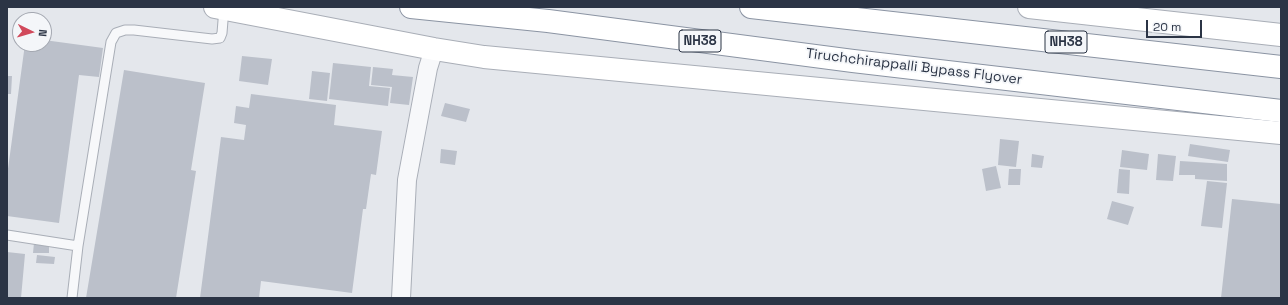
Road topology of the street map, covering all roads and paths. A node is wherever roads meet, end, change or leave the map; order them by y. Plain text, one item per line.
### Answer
1 (220, 7) edge
2 (411, 7) edge
3 (751, 7) edge
4 (1029, 7) edge
5 (1058, 8) edge
6 (1281, 35) edge
7 (434, 49) junction
8 (1281, 67) edge
9 (1281, 110) edge
10 (1281, 133) edge
11 (7, 235) edge
12 (78, 246) junction
13 (72, 298) edge
14 (401, 298) edge

1 - 7 main road
1 - 12 lane
2 - 9 main road, Tiruchchirappalli Bypass Flyover / NH38
3 - 8 main road, NH38
4 - 5 main road
5 - 6 main road
7 - 10 main road
7 - 14 street
11 - 12 lane
12 - 13 lane

